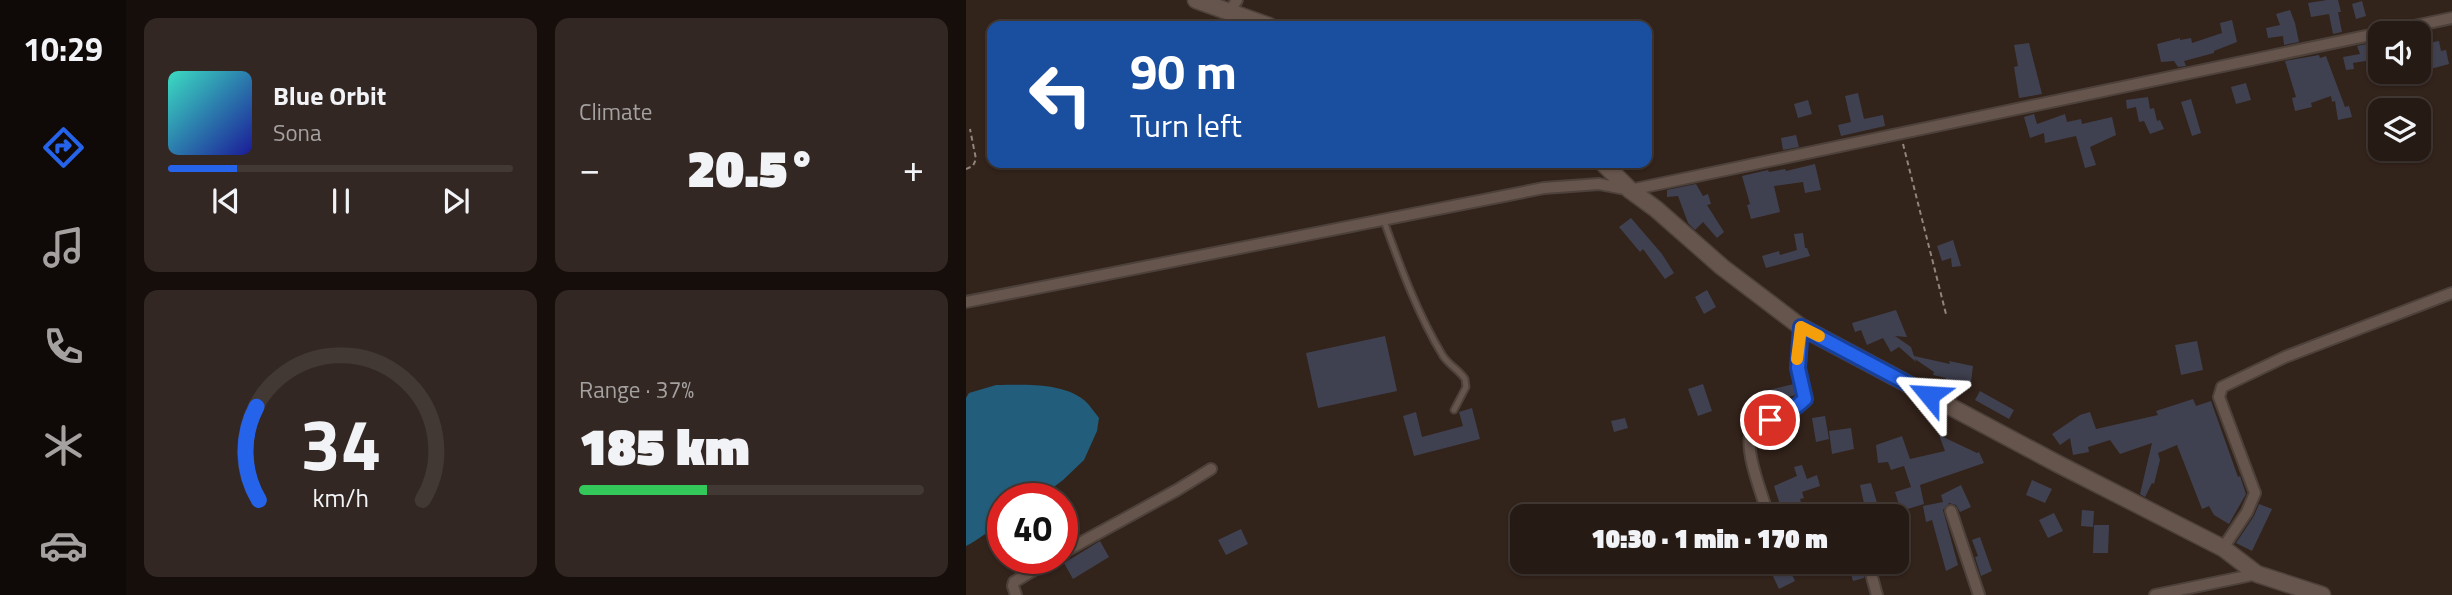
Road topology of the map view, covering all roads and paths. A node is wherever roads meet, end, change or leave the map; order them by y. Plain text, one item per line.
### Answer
1 (1196, 0) edge
2 (1233, 6) edge
3 (2452, 18) edge
4 (1260, 21) edge
5 (971, 129) dead end
6 (1900, 133) junction
7 (1608, 168) edge
8 (966, 169) edge
9 (1630, 190) junction
10 (1384, 221) junction
11 (2452, 293) edge
12 (966, 302) edge
13 (1946, 314) dead end
14 (1801, 327) junction
15 (1454, 410) dead end
16 (1211, 469) dead end
17 (1766, 504) edge
18 (1951, 511) dead end
19 (1078, 544) edge
20 (2222, 548) junction
21 (1027, 574) edge
22 (2257, 574) junction
23 (1872, 577) dead end
24 (2205, 590) edge
25 (2318, 593) edge
26 (1016, 595) edge
27 (1877, 595) edge
28 (1979, 595) edge
29 (2155, 595) edge

1 - 2 street
2 - 4 street
3 - 6 street
5 - 8 path
6 - 9 street
6 - 13 path
7 - 9 street
9 - 10 street
9 - 14 street
10 - 12 street
10 - 15 lane
11 - 20 street
14 - 17 street
14 - 20 street
16 - 19 street
18 - 28 street
20 - 22 street
21 - 26 street
22 - 24 street
22 - 25 street
23 - 27 street
24 - 29 street

